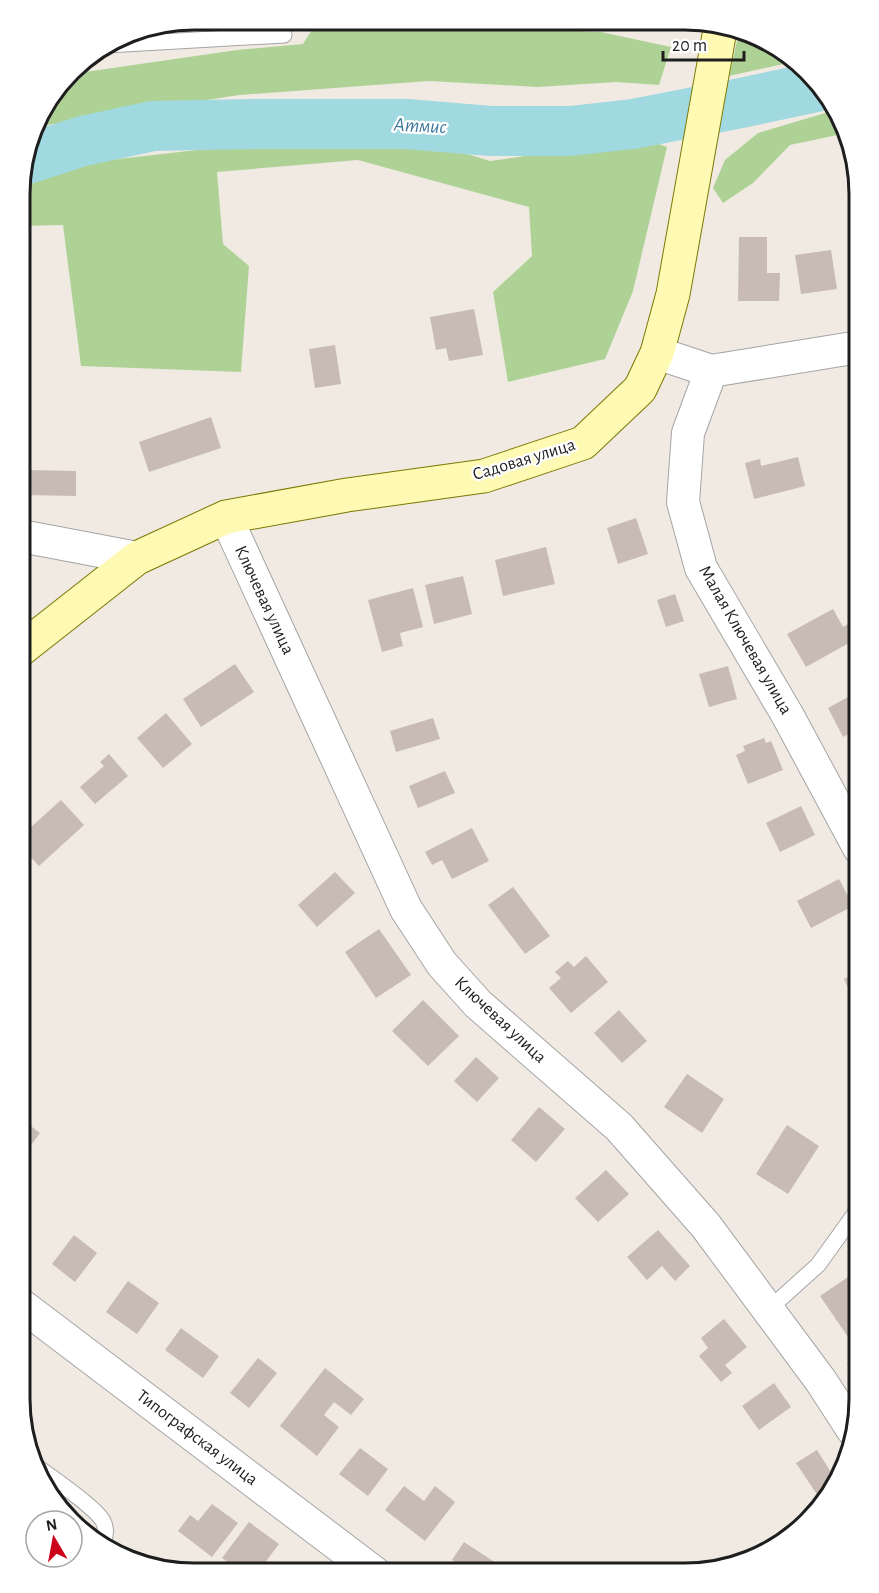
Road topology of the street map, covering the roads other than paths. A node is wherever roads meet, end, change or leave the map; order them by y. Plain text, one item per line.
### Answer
1 (719, 34) edge
2 (284, 35) dead end
3 (129, 44) edge
4 (849, 349) edge
5 (657, 352) junction
6 (711, 371) junction
7 (226, 517) junction
8 (30, 538) edge
9 (137, 558) junction
10 (30, 642) edge
11 (849, 829) edge
12 (849, 1222) edge
13 (768, 1310) junction
14 (30, 1316) edge
15 (848, 1422) edge
16 (50, 1477) edge
17 (105, 1537) edge
18 (362, 1563) edge

1 - 5 main road, Садовая улица
2 - 3 lane
4 - 6 street
5 - 6 street
5 - 7 main road, Садовая улица
6 - 11 street, Малая Ключевая улица
7 - 9 main road, Садовая улица
7 - 13 street, Ключевая улица
8 - 9 street
9 - 10 main road, Садовая улица
12 - 13 lane
13 - 15 street, Ключевая улица
14 - 18 street, Типографская улица
16 - 17 lane

